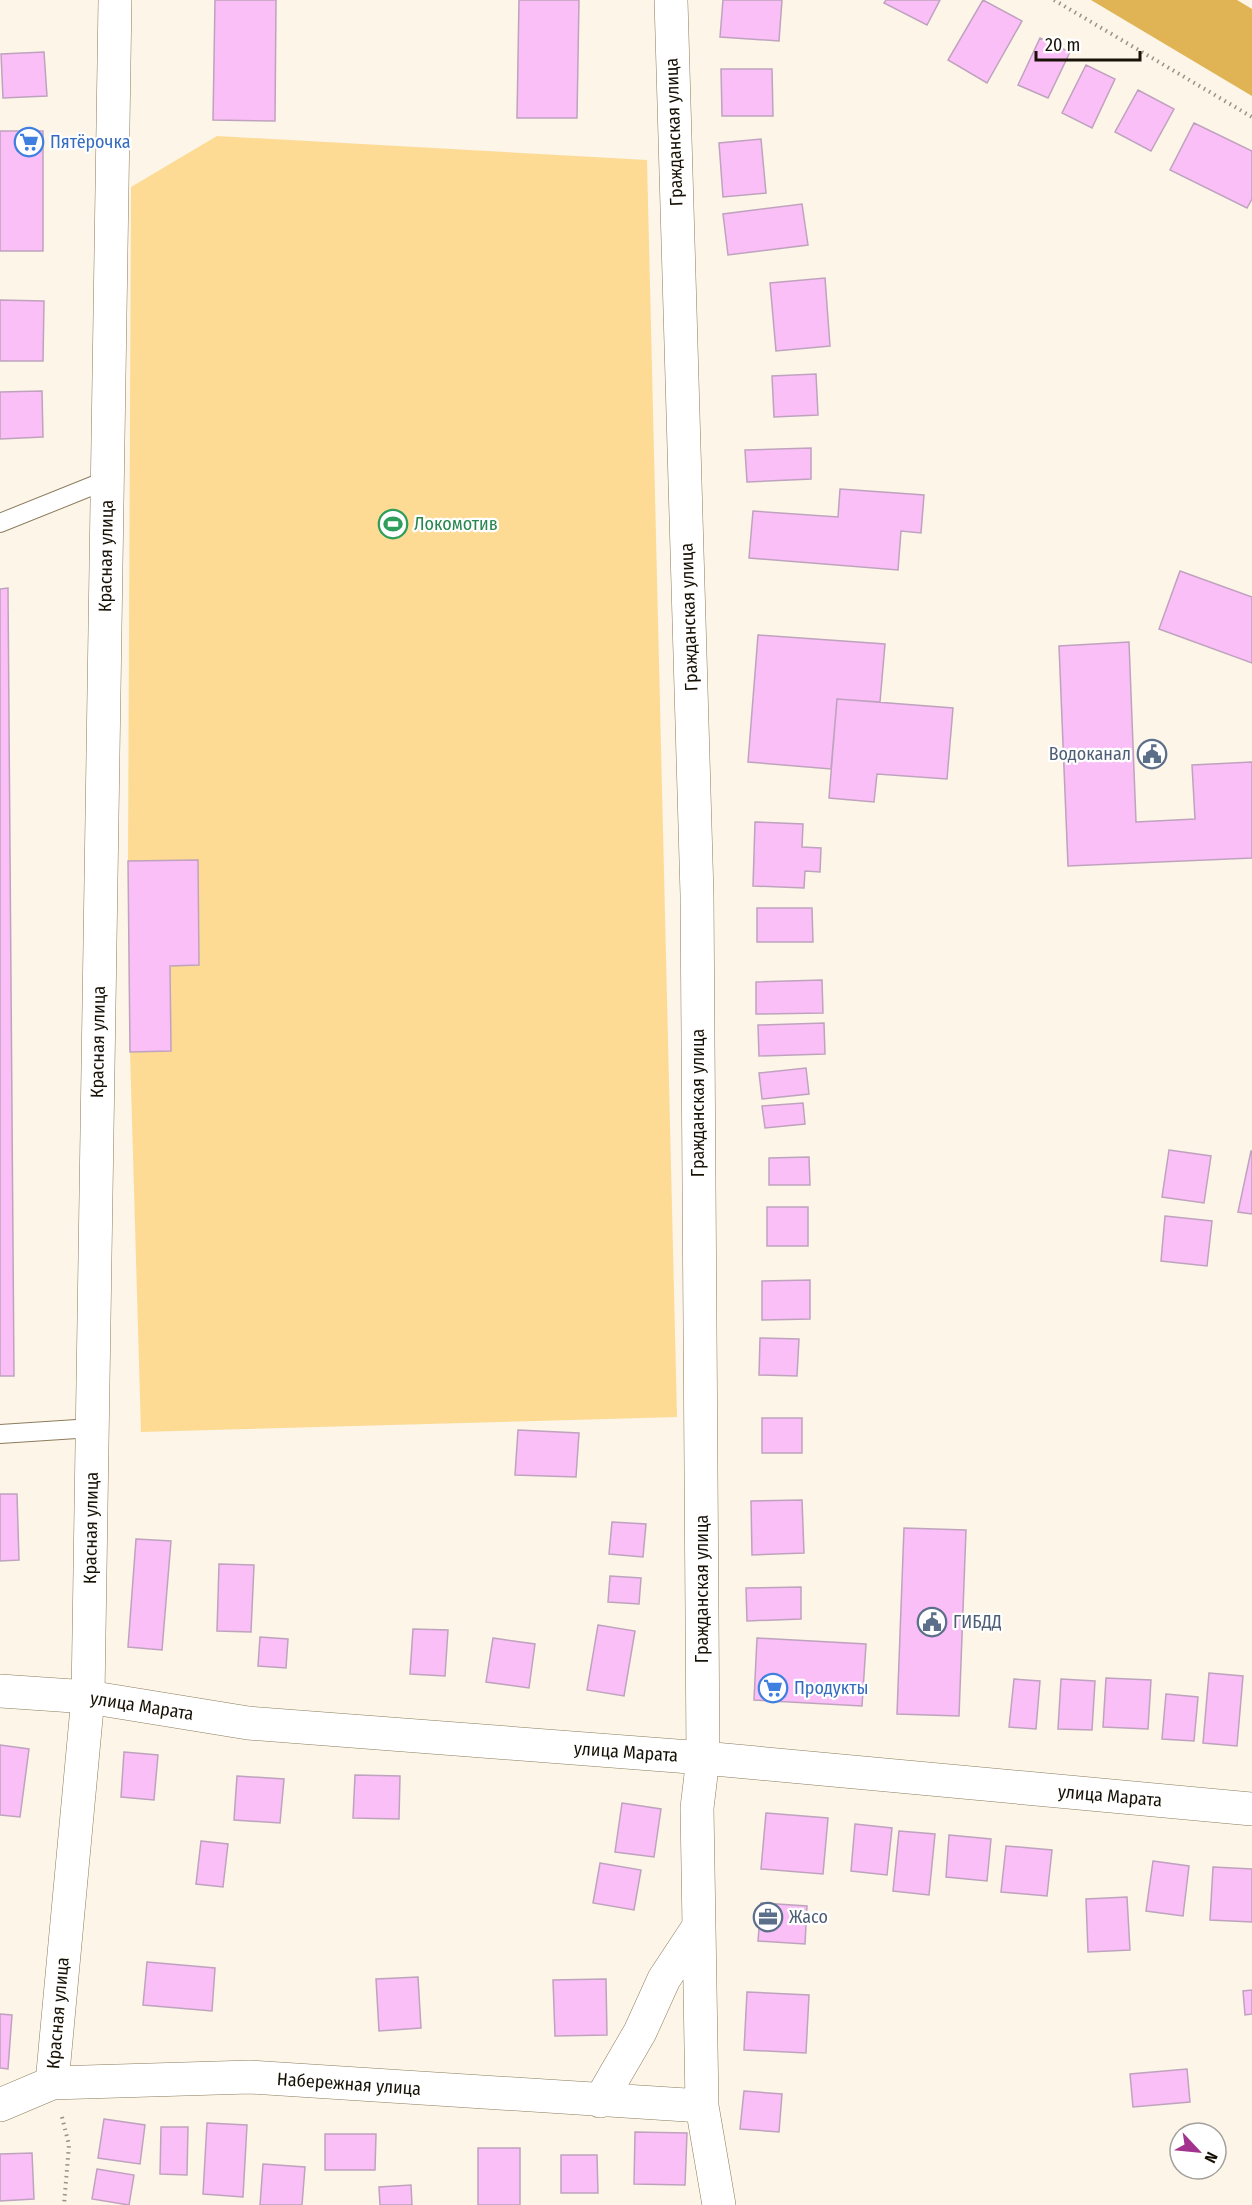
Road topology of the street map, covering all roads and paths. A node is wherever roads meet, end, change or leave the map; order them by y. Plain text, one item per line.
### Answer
1 (115, 0) edge
2 (671, 0) edge
3 (1054, 0) edge
4 (1252, 117) edge
5 (107, 480) junction
6 (0, 523) edge
7 (92, 1428) junction
8 (0, 1434) edge
9 (0, 1691) edge
10 (88, 1697) junction
11 (703, 1758) junction
12 (1252, 1809) edge
13 (699, 1926) junction
14 (52, 2083) junction
15 (600, 2101) junction
16 (0, 2105) edge
17 (702, 2106) junction
18 (64, 2205) edge
19 (719, 2205) edge

1 - 5 street, Красная улица
2 - 11 street, Гражданская улица
3 - 4 path
5 - 6 lane
5 - 7 street, Красная улица
7 - 8 lane
7 - 10 street, Красная улица
9 - 10 street, улица Марата
10 - 11 street, улица Марата
10 - 14 street, Красная улица
11 - 12 street, улица Марата
11 - 13 street, Гражданская улица
13 - 15 street
13 - 17 street, Гражданская улица
14 - 15 street, Набережная улица
14 - 16 street, Набережная улица
14 - 18 path
15 - 17 street, Набережная улица
17 - 19 street, Гражданская улица

